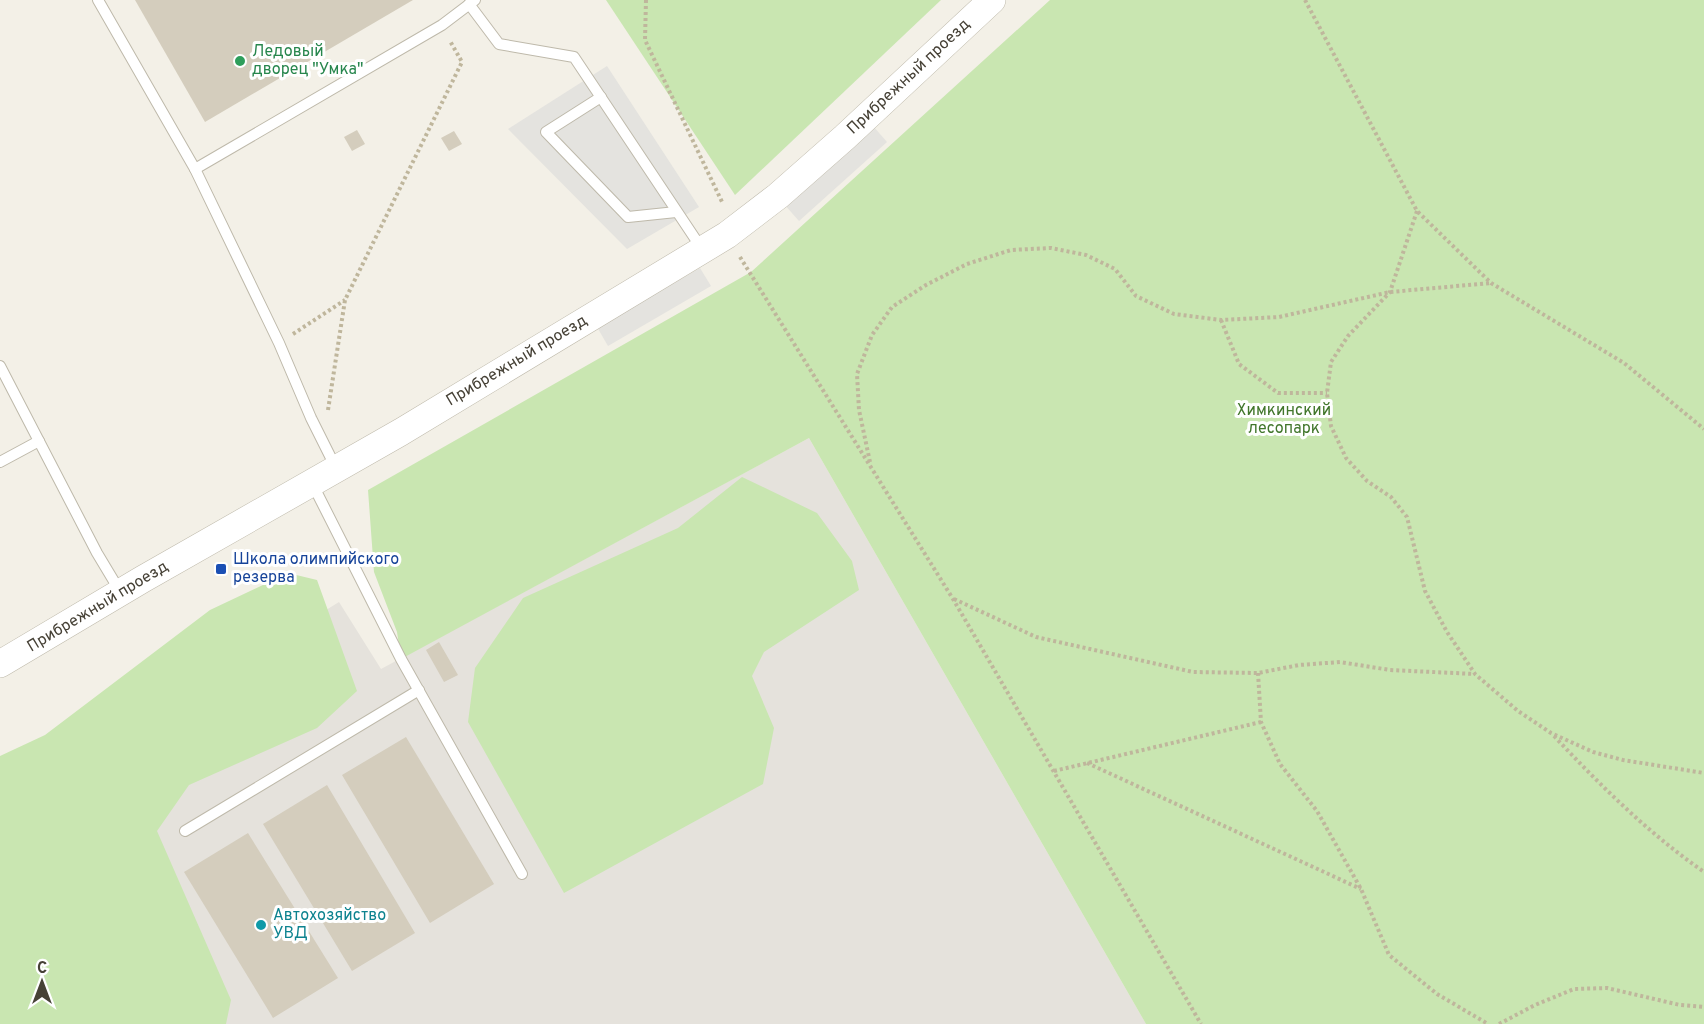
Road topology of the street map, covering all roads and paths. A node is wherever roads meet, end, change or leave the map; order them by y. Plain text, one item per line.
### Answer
1 (98, 0) edge
2 (646, 0) edge
3 (992, 0) edge
4 (1305, 0) edge
5 (472, 2) edge
6 (442, 25) junction
7 (601, 97) junction
8 (195, 169) junction
9 (726, 211) dead end
10 (1417, 211) junction
11 (676, 212) junction
12 (702, 249) junction
13 (738, 253) dead end
14 (1491, 283) junction
15 (1390, 292) junction
16 (345, 300) junction
17 (1221, 320) junction
18 (279, 344) junction
19 (0, 366) edge
20 (1327, 393) junction
21 (1704, 429) edge
22 (39, 441) junction
23 (324, 443) junction
24 (0, 462) edge
25 (870, 465) junction
26 (336, 469) junction
27 (312, 483) junction
28 (121, 593) junction
29 (953, 599) junction
30 (0, 664) edge
31 (1258, 673) junction
32 (1475, 674) junction
33 (419, 690) junction
34 (1261, 722) junction
35 (1551, 733) junction
36 (1087, 763) junction
37 (1054, 771) junction
38 (1704, 773) edge
39 (185, 831) dead end
40 (1704, 872) edge
41 (522, 874) dead end
42 (1361, 889) junction
43 (1704, 1007) edge
44 (1202, 1024) edge
45 (1488, 1024) edge
46 (1499, 1024) edge

1 - 8 lane
2 - 9 path
3 - 12 street, Прибрежный проезд
4 - 10 path
5 - 6 lane
5 - 7 lane
6 - 8 lane
6 - 16 path
7 - 11 lane
7 - 11 lane
8 - 18 lane
10 - 14 path
10 - 15 path
11 - 12 lane
12 - 26 street, Прибрежный проезд
13 - 25 path
14 - 15 path
14 - 21 path
15 - 17 path
15 - 20 path
16 - 18 path
16 - 23 path
17 - 20 path
17 - 25 path
18 - 23 lane
19 - 22 lane
20 - 32 path
22 - 24 lane
22 - 28 lane
23 - 26 lane
25 - 29 path
26 - 27 street, Прибрежный проезд
27 - 28 street, Прибрежный проезд
27 - 33 lane
28 - 30 street, Прибрежный проезд
29 - 31 path
29 - 37 path
31 - 32 path
31 - 34 path
32 - 35 path
33 - 39 lane
33 - 41 lane
34 - 36 path
34 - 42 path
35 - 38 path
35 - 40 path
36 - 37 path
36 - 42 path
37 - 44 path
42 - 45 path
43 - 46 path

